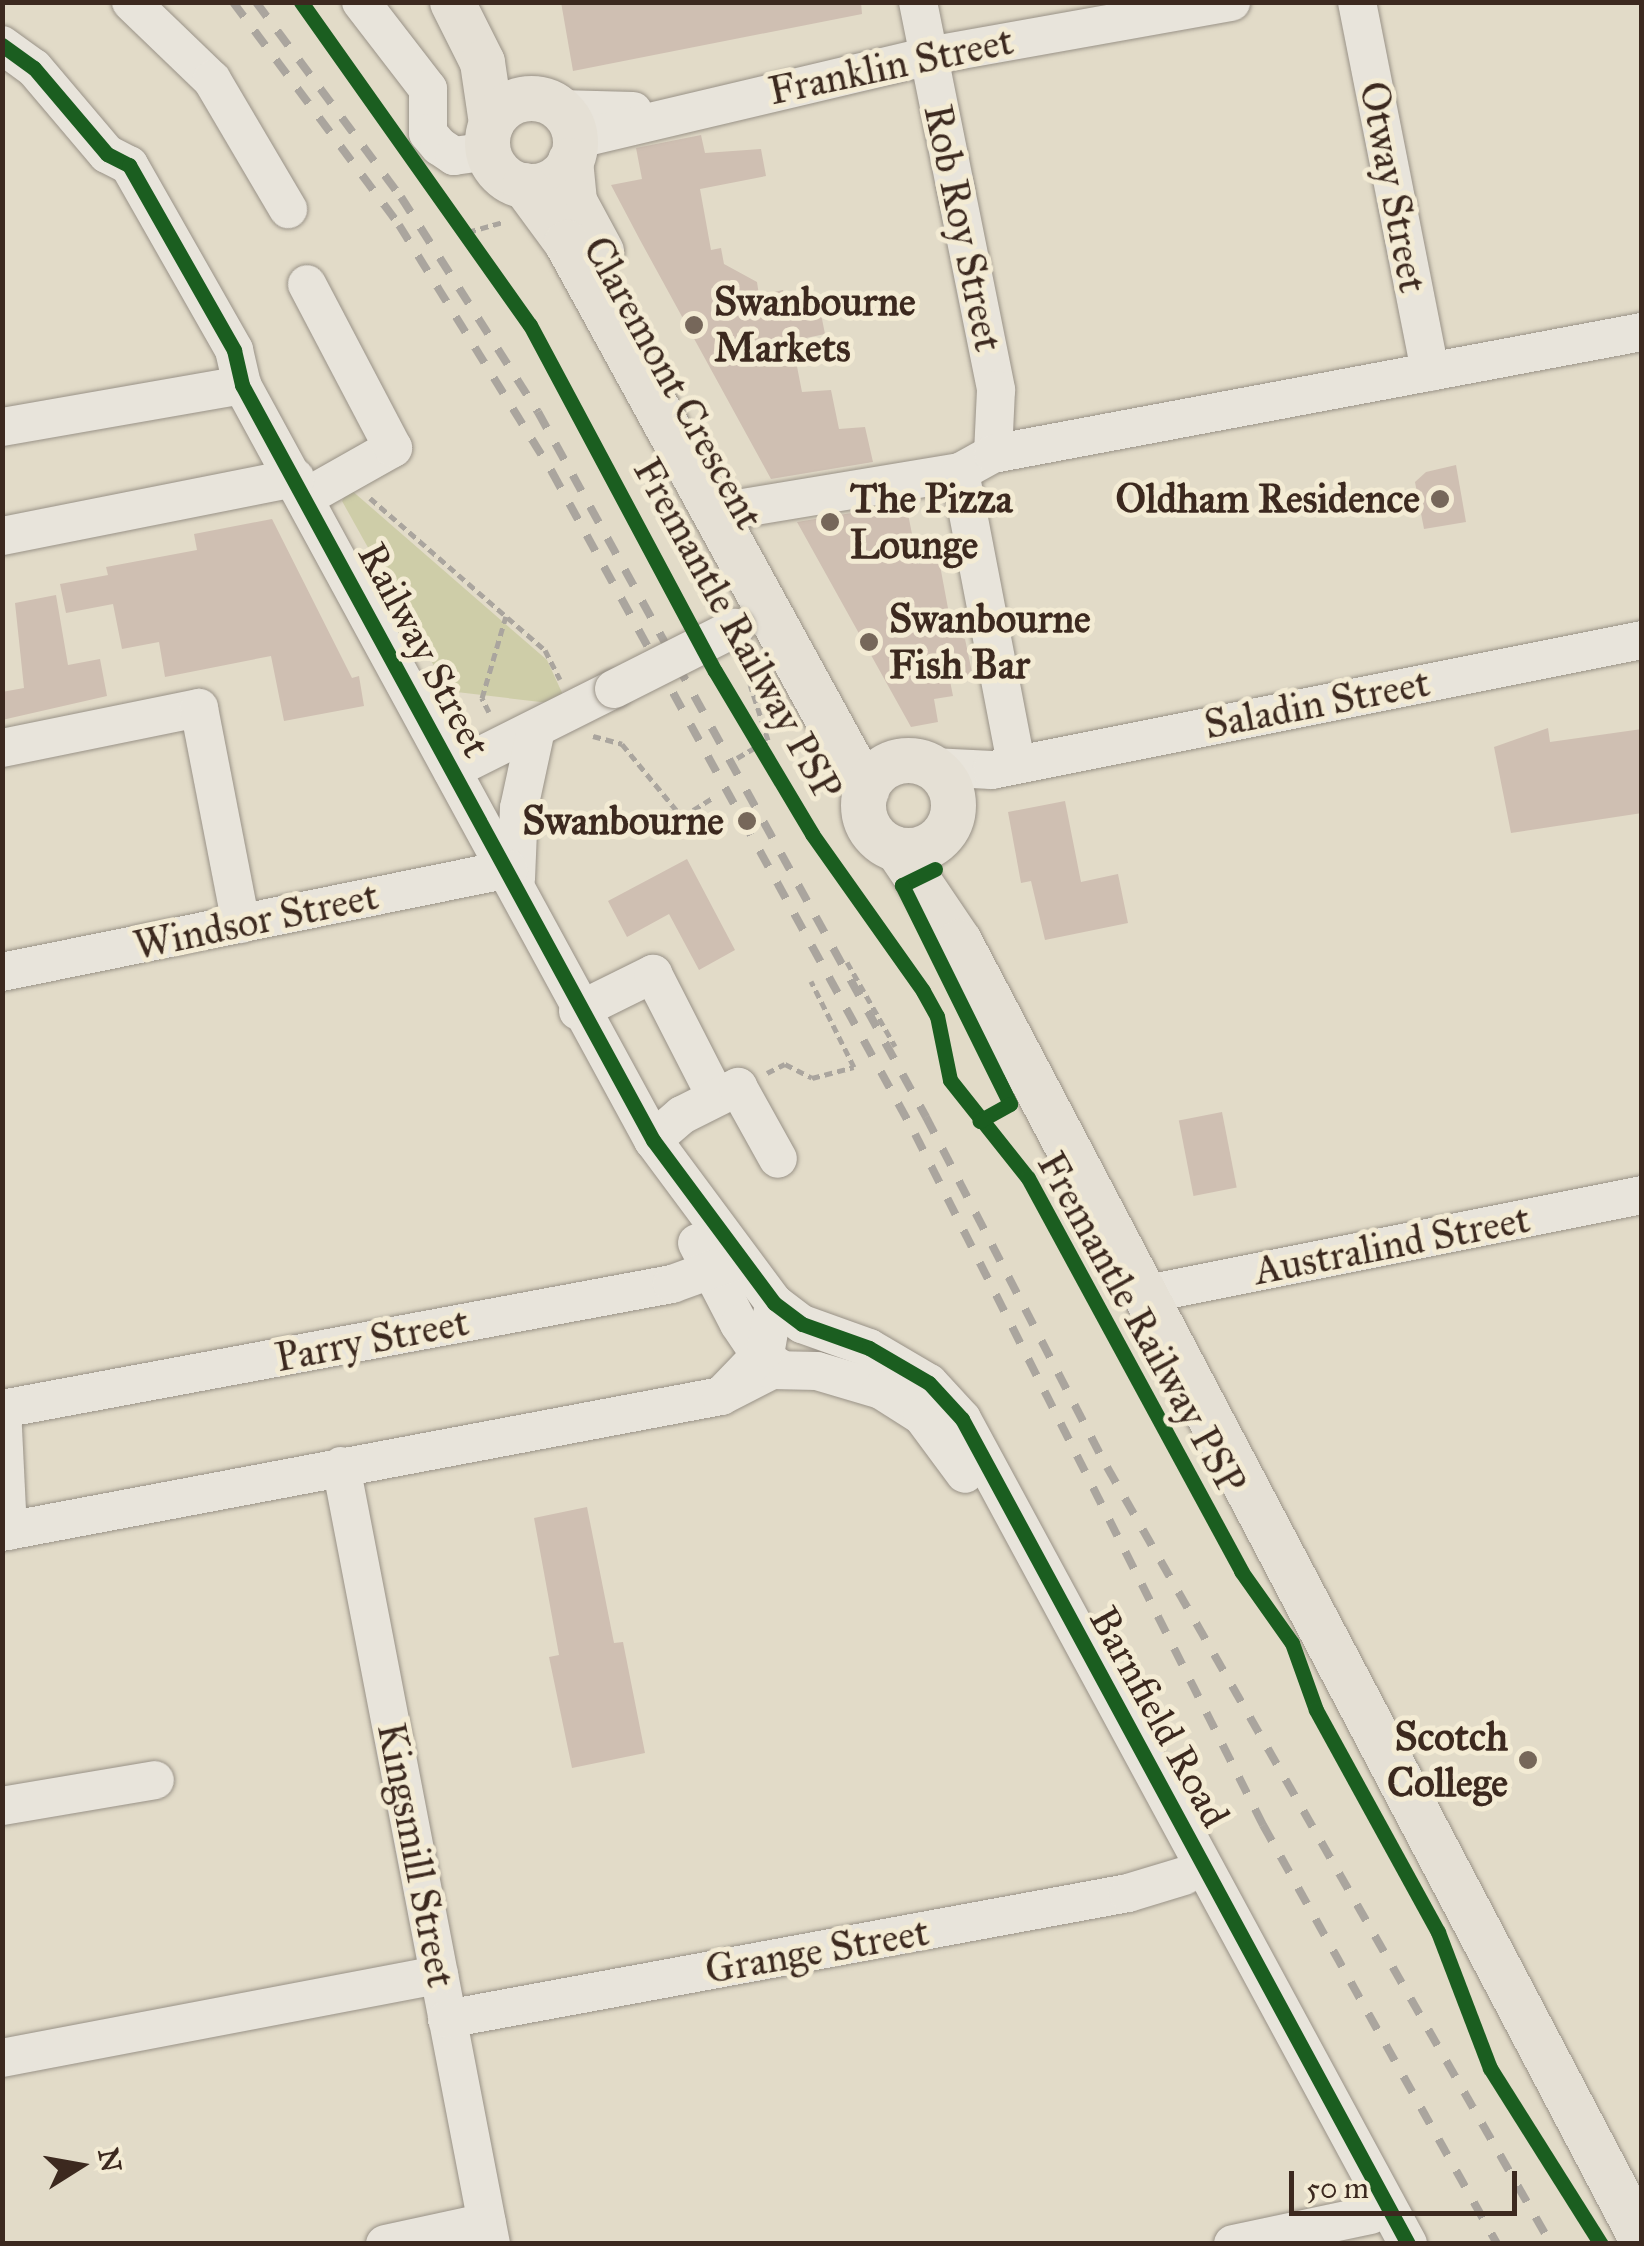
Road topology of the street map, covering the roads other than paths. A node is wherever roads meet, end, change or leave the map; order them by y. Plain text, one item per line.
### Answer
1 (131, 2) edge
2 (361, 2) edge
3 (452, 2) edge
4 (478, 2) edge
5 (918, 2) edge
6 (1231, 2) edge
7 (1356, 2) edge
8 (2, 45) edge
9 (928, 56) junction
10 (560, 127) junction
11 (489, 137) junction
12 (524, 185) junction
13 (288, 208) dead end
14 (307, 284) dead end
15 (1642, 332) edge
16 (1430, 372) junction
17 (242, 386) junction
18 (2, 427) edge
19 (993, 454) junction
20 (960, 472) junction
21 (311, 486) junction
22 (743, 508) junction
23 (2, 536) edge
24 (759, 621) junction
25 (1642, 640) edge
26 (520, 738) junction
27 (2, 748) edge
28 (1004, 767) junction
29 (876, 778) junction
30 (942, 782) junction
31 (459, 784) junction
32 (912, 847) junction
33 (512, 876) junction
34 (241, 924) junction
35 (2, 972) edge
36 (578, 1011) junction
37 (727, 1092) junction
38 (653, 1140) junction
39 (778, 1159) dead end
40 (1642, 1196) edge
41 (722, 1263) junction
42 (1142, 1295) junction
43 (774, 1303) junction
44 (771, 1362) junction
45 (3, 1408) edge
46 (341, 1466) junction
47 (5, 1532) edge
48 (155, 1780) dead end
49 (2, 1806) edge
50 (1184, 1876) junction
51 (439, 1976) junction
52 (448, 2020) junction
53 (2, 2058) edge
54 (1379, 2229) edge
55 (489, 2232) edge
56 (1642, 2240) edge
57 (385, 2244) edge
58 (1233, 2244) edge
59 (1408, 2244) edge

1 - 13 street
2 - 11 street
3 - 11 main road
4 - 10 main road, Claremont Crescent
5 - 9 street, Rob Roy Street
6 - 9 street, Franklin Street
7 - 16 street, Otway Street
8 - 17 street, Railway Street
9 - 10 street, Franklin Street
9 - 19 street, Rob Roy Street
10 - 11 main road
10 - 12 main road
10 - 22 main road, Claremont Crescent
11 - 12 main road
12 - 24 main road, Claremont Crescent
14 - 21 street
15 - 16 street
16 - 19 street
17 - 18 street
17 - 21 street, Railway Street
19 - 20 street
20 - 22 street
20 - 28 street
21 - 23 street
21 - 31 street, Railway Street
22 - 24 main road, Claremont Crescent
24 - 26 street, bridge
24 - 29 main road, Claremont Crescent
25 - 28 street, Saladin Street
26 - 31 street
26 - 33 street
27 - 34 street
28 - 30 street, Saladin Street
29 - 30 main road
29 - 32 main road, Claremont Crescent
30 - 32 main road
31 - 33 street, Railway Street
32 - 42 main road, Claremont Crescent
33 - 34 street, Windsor Street
33 - 36 street, Railway Street
34 - 35 street, Windsor Street
36 - 37 street
36 - 38 street, Railway Street
37 - 38 street
37 - 39 street
38 - 41 street, Railway Street
40 - 42 street, Australind Street
41 - 43 street, Railway Street
41 - 44 street, Railway Street
41 - 45 street, Parry Street
42 - 56 main road, Claremont Crescent
43 - 44 street
43 - 59 street, Barnfield Road
44 - 46 street
44 - 50 street, Barnfield Road
45 - 47 street
46 - 47 street
46 - 51 street, Kingsmill Street
48 - 49 street
50 - 52 street, Grange Street
50 - 54 street, Barnfield Road
51 - 52 street, Kingsmill Street
51 - 53 street
52 - 55 street, Kingsmill Street
54 - 58 street
55 - 57 street

